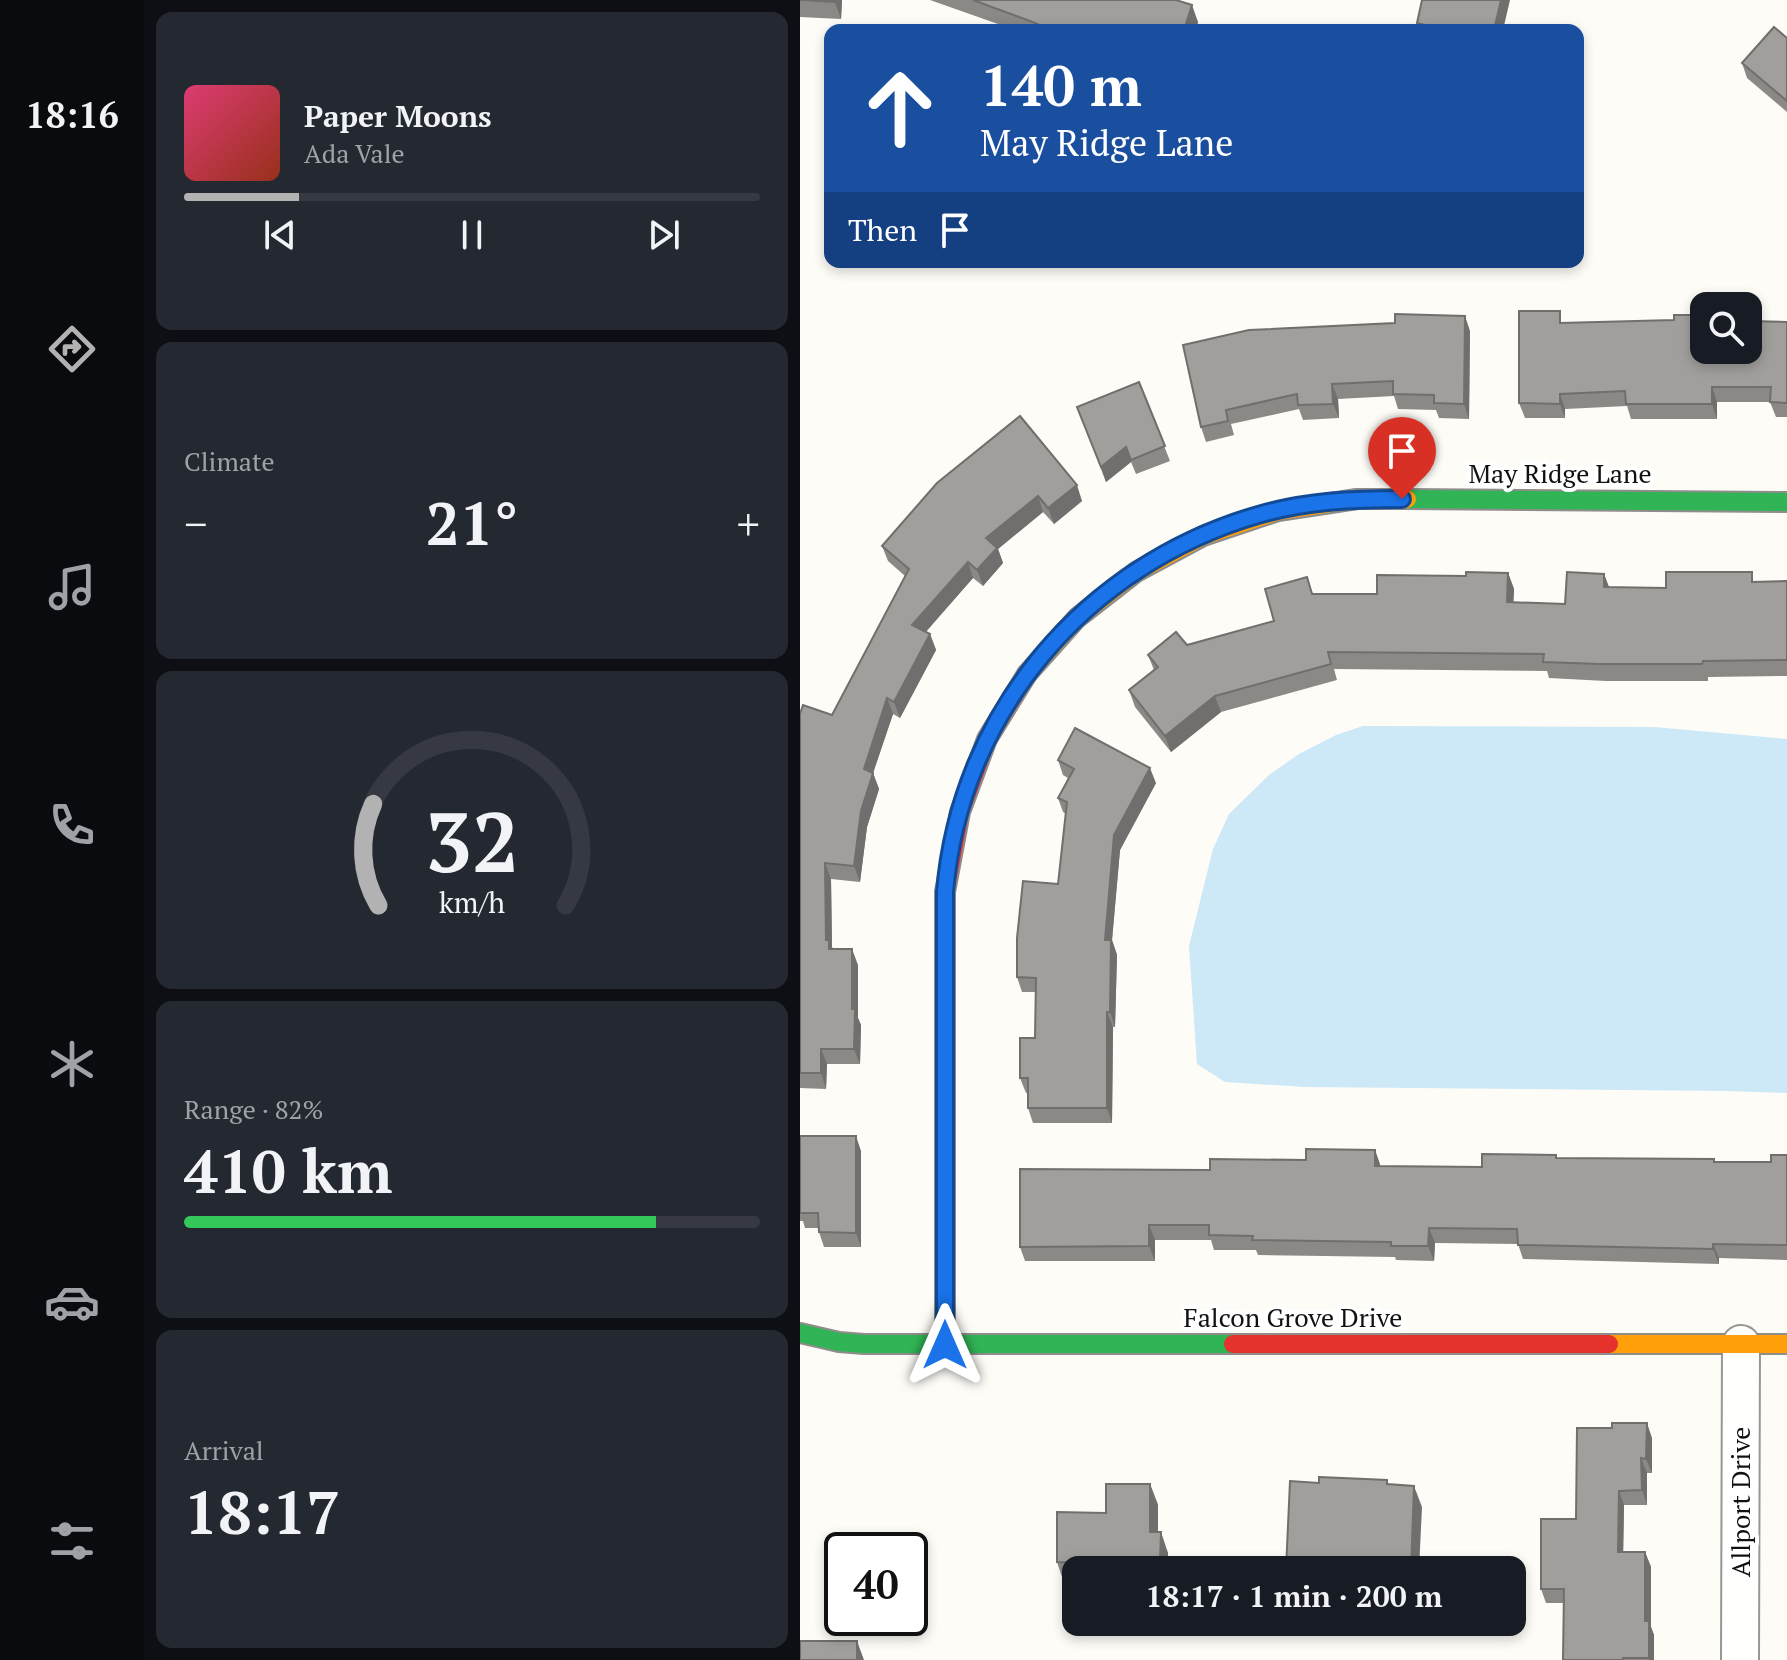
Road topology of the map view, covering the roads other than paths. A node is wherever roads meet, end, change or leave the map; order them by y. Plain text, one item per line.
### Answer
1 (1787, 502) edge
2 (800, 1333) edge
3 (1741, 1344) junction
4 (1787, 1344) edge
5 (945, 1345) junction
6 (1740, 1660) edge

1 - 5 street, May Ridge Lane
2 - 5 street, Falcon Grove Drive
3 - 4 street, Falcon Grove Drive
3 - 5 street, Falcon Grove Drive
3 - 6 street, Allport Drive

